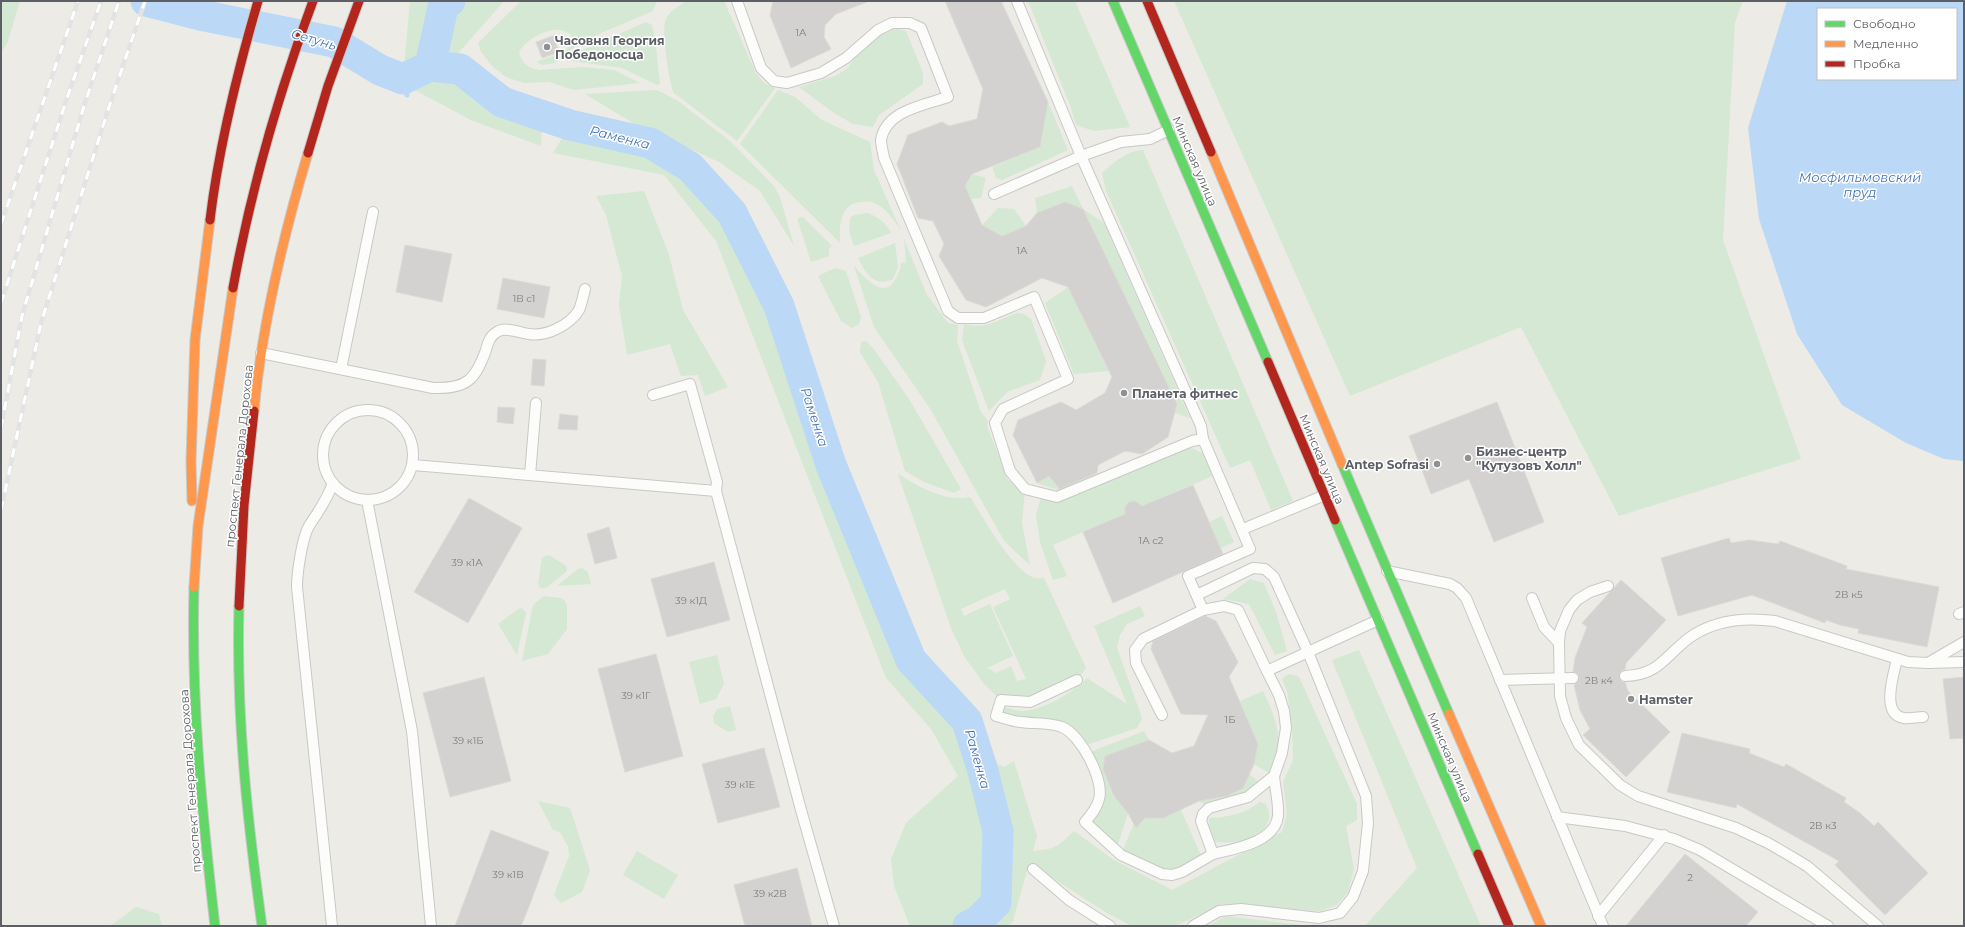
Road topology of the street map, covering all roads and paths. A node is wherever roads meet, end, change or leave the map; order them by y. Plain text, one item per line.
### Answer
1 (258, 1) edge
2 (313, 1) edge
3 (359, 1) edge
4 (738, 1) edge
5 (1018, 1) edge
6 (1113, 1) edge
7 (1147, 1) edge
8 (1169, 130) junction
9 (1081, 156) junction
10 (994, 194) dead end
11 (373, 212) dead end
12 (585, 289) dead end
13 (261, 353) junction
14 (341, 370) junction
15 (653, 395) dead end
16 (536, 403) dead end
17 (1203, 438) junction
18 (413, 465) junction
19 (530, 475) junction
20 (333, 483) junction
21 (716, 491) junction
22 (1325, 495) junction
23 (367, 500) junction
24 (1243, 529) junction
25 (194, 570) junction
26 (1387, 571) junction
27 (1608, 586) dead end
28 (1197, 595) junction
29 (1532, 598) dead end
30 (1203, 610) junction
31 (1378, 620) junction
32 (1964, 642) edge
33 (1559, 643) junction
34 (1308, 652) junction
35 (1897, 659) junction
36 (1964, 662) edge
37 (1928, 663) junction
38 (1267, 670) junction
39 (1625, 676) dead end
40 (1560, 678) junction
41 (1573, 678) dead end
42 (1077, 680) dead end
43 (1500, 680) junction
44 (1162, 715) dead end
45 (1923, 716) dead end
46 (1274, 776) junction
47 (1557, 817) junction
48 (1664, 835) junction
49 (1213, 854) junction
50 (1033, 869) dead end
51 (1598, 916) junction
52 (215, 926) edge
53 (262, 926) edge
54 (332, 926) edge
55 (431, 926) edge
56 (834, 926) edge
57 (1110, 926) edge
58 (1194, 926) edge
59 (1510, 926) edge
60 (1541, 926) edge
61 (1603, 926) edge
62 (1828, 926) edge
63 (1878, 926) edge

1 - 25 main road
2 - 25 main road, проспект Генерала Дорохова
3 - 13 main road, проспект Генерала Дорохова
4 - 17 lane
5 - 9 lane
6 - 8 main road, Минская улица
7 - 26 main road, Минская улица
8 - 9 lane
8 - 22 main road, Минская улица
9 - 10 lane
9 - 17 lane
11 - 14 lane
12 - 14 lane
13 - 14 lane
13 - 53 main road, проспект Генерала Дорохова
15 - 21 lane
16 - 19 lane
17 - 24 lane
18 - 19 lane
18 - 20 lane
18 - 23 lane
19 - 21 lane
20 - 23 lane
20 - 54 lane
21 - 56 lane
22 - 24 lane
22 - 31 main road, Минская улица
23 - 55 lane
24 - 28 lane
25 - 52 main road, проспект Генерала Дорохова
26 - 43 lane
26 - 60 main road, Минская улица
27 - 33 lane
28 - 30 lane
28 - 34 lane
29 - 33 lane
30 - 38 lane
30 - 44 lane
31 - 34 lane
31 - 59 main road, Минская улица
32 - 37 lane
33 - 40 lane
34 - 38 lane
34 - 58 lane
35 - 37 lane
35 - 39 lane
35 - 45 lane
36 - 37 lane
38 - 46 lane
40 - 41 lane
40 - 43 lane
40 - 63 lane
42 - 49 lane
43 - 47 lane
46 - 49 lane
46 - 49 lane
47 - 48 lane
47 - 51 lane
48 - 51 lane
48 - 62 lane
50 - 57 lane
51 - 61 lane

